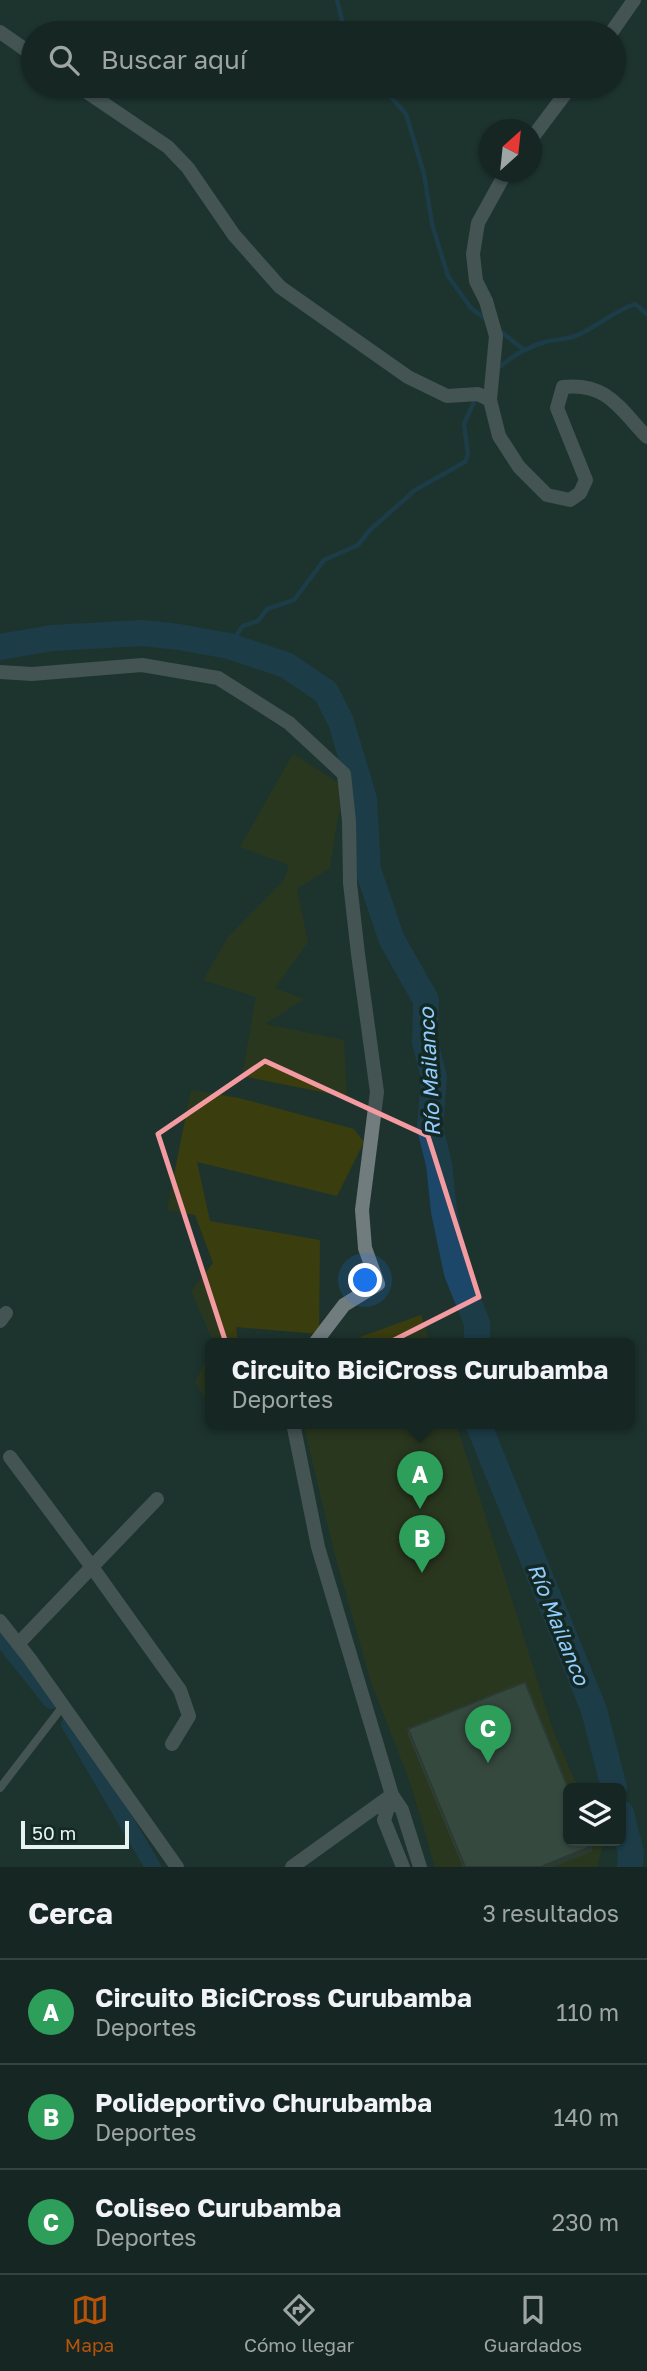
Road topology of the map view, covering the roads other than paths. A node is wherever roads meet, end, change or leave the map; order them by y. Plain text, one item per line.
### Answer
1 (635, 0) edge
2 (620, 21) edge
3 (0, 32) edge
4 (21, 47) edge
5 (96, 98) edge
6 (562, 98) edge
7 (542, 124) edge
8 (501, 182) edge
9 (491, 400) junction
10 (647, 437) edge
11 (0, 672) edge
12 (319, 1338) edge
13 (294, 1429) edge
14 (10, 1457) dead end
15 (157, 1499) dead end
16 (92, 1567) junction
17 (0, 1621) edge
18 (18, 1644) junction
19 (63, 1706) junction
20 (172, 1744) dead end
21 (0, 1788) edge
22 (392, 1795) junction
23 (177, 1867) edge
24 (292, 1867) edge
25 (403, 1867) edge
26 (420, 1867) edge

1 - 2 street
3 - 4 street
5 - 9 street
6 - 7 street
8 - 9 street
9 - 10 street
11 - 12 street
13 - 22 street
14 - 16 street
15 - 16 street
16 - 18 street
16 - 20 street
17 - 18 street
18 - 19 street
19 - 21 lane
19 - 23 street
22 - 24 street
22 - 25 street
22 - 26 street

